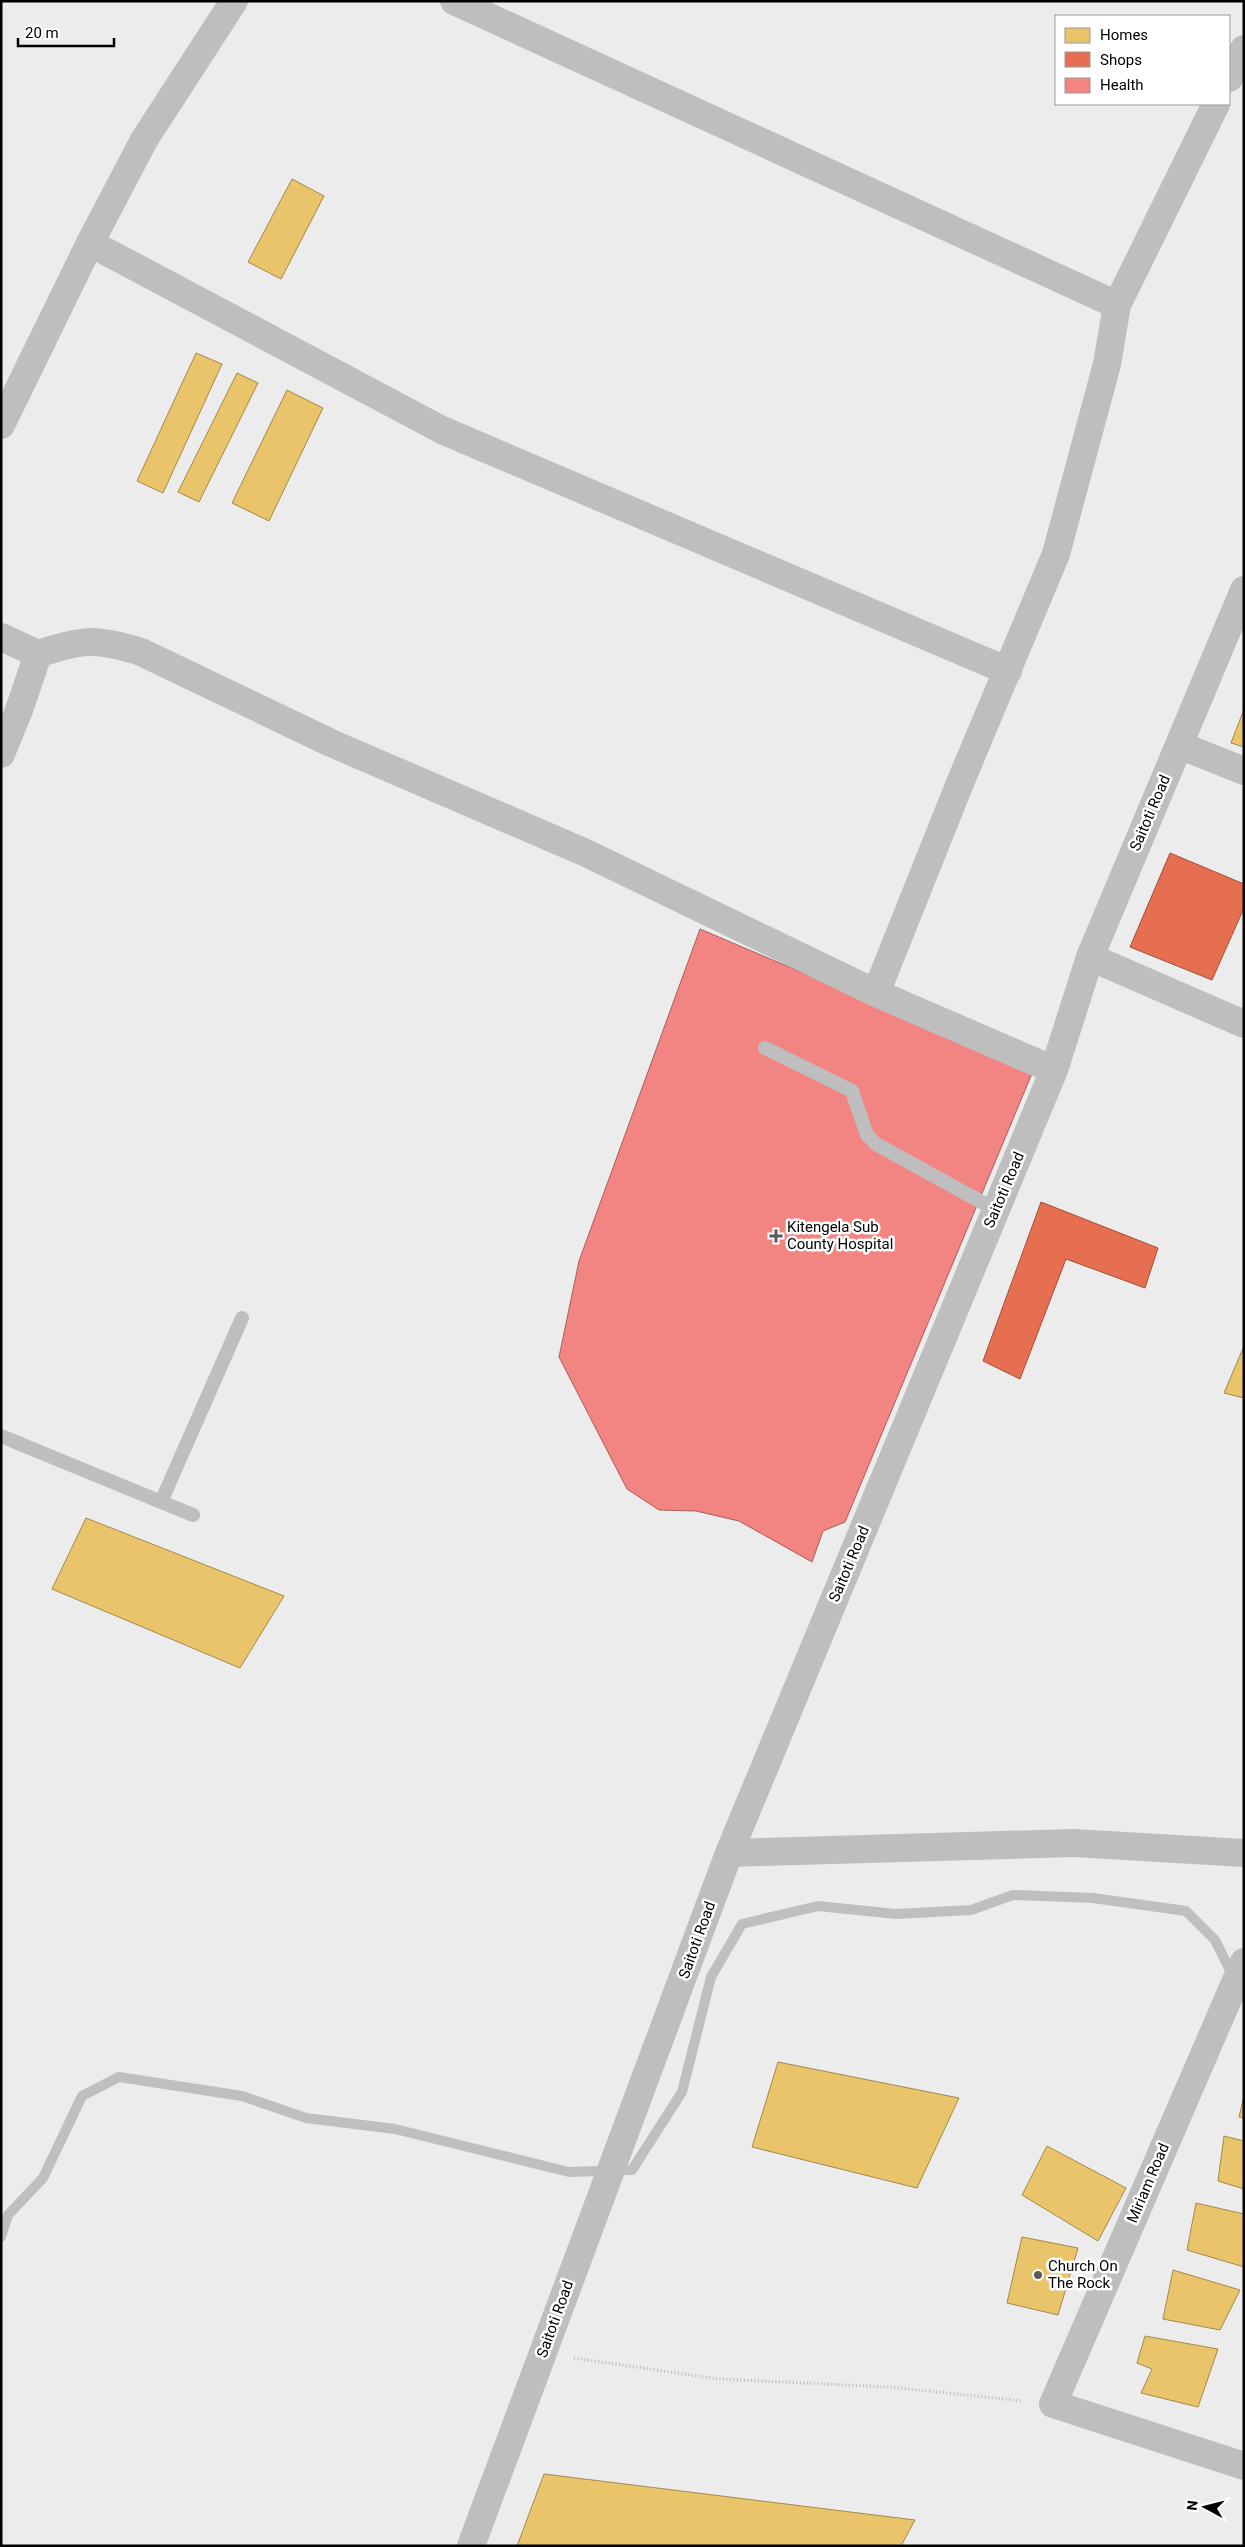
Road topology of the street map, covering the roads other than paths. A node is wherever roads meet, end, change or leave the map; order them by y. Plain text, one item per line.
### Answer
1 (234, 1) edge
2 (454, 1) edge
3 (1244, 49) edge
4 (1230, 76) edge
5 (1216, 105) edge
6 (90, 243) junction
7 (1117, 305) junction
8 (1, 425) edge
9 (1244, 590) edge
10 (1, 637) edge
11 (38, 654) junction
12 (1008, 670) junction
13 (1179, 744) junction
14 (1, 754) edge
15 (1244, 770) edge
16 (1090, 957) junction
17 (876, 993) junction
18 (1244, 1024) edge
19 (765, 1048) dead end
20 (1054, 1070) junction
21 (996, 1210) junction
22 (242, 1318) dead end
23 (1, 1436) edge
24 (160, 1502) junction
25 (193, 1515) dead end
26 (729, 1853) junction
27 (1244, 1853) edge
28 (1242, 1968) edge
29 (1244, 2466) edge
30 (471, 2546) edge

1 - 6 street
2 - 7 street
3 - 4 street
5 - 7 street
6 - 8 street
6 - 12 street
7 - 12 street
9 - 13 street, Saitoti Road
10 - 11 street
11 - 14 street
11 - 17 street
12 - 17 street
13 - 15 street
13 - 16 street, Saitoti Road
16 - 18 street
16 - 20 street, Saitoti Road
17 - 20 street
19 - 21 lane
20 - 21 street, Saitoti Road
21 - 26 street, Saitoti Road
22 - 24 lane
23 - 24 lane
24 - 25 lane
26 - 27 street
26 - 30 street, Saitoti Road
28 - 29 street, Miriam Road

